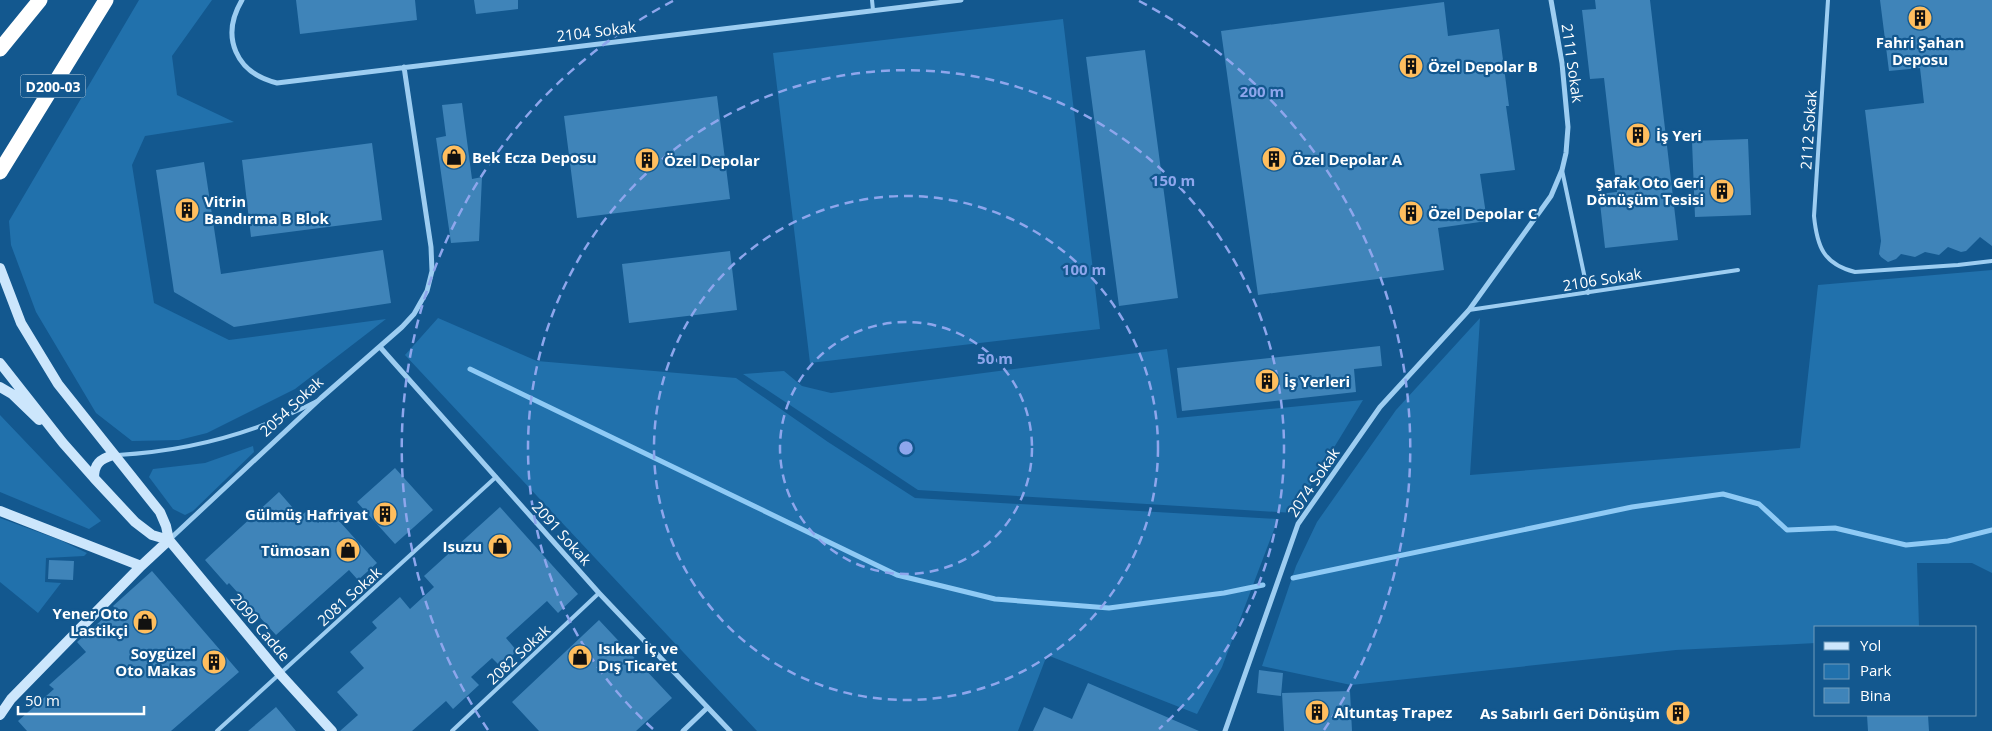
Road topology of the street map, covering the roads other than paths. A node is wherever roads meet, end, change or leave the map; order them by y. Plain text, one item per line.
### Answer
1 (40, 0) edge
2 (106, 0) edge
3 (242, 0) edge
4 (872, 0) edge
5 (961, 0) edge
6 (1551, 0) edge
7 (1828, 0) edge
8 (873, 10) junction
9 (0, 49) edge
10 (404, 68) junction
11 (1562, 170) junction
12 (0, 172) edge
13 (1992, 260) edge
14 (0, 268) edge
15 (1738, 270) dead end
16 (1588, 293) junction
17 (1470, 310) junction
18 (380, 347) junction
19 (0, 363) edge
20 (0, 387) edge
21 (321, 398) junction
22 (63, 443) junction
23 (113, 455) junction
24 (496, 477) junction
25 (94, 478) junction
26 (0, 511) edge
27 (169, 540) junction
28 (140, 566) junction
29 (599, 592) junction
30 (280, 674) junction
31 (11, 699) junction
32 (0, 706) edge
33 (707, 708) junction
34 (0, 715) edge
35 (217, 731) edge
36 (332, 731) edge
37 (452, 731) edge
38 (683, 731) edge
39 (730, 731) edge
40 (1225, 731) edge

1 - 9 highway
2 - 12 highway, D200-03
3 - 10 street, 2104 Sokak
4 - 8 lane
5 - 8 street, 2104 Sokak
6 - 11 street, 2111 Sokak
7 - 13 lane, 2112 Sokak
8 - 10 street, 2104 Sokak
10 - 18 street, 2054 Sokak
11 - 16 lane
11 - 17 street, 2111 Sokak
14 - 23 street, 2090 Cadde
15 - 16 lane, 2106 Sokak
16 - 17 lane, 2106 Sokak
17 - 40 street, 2074 Sokak
18 - 21 street, 2054 Sokak
18 - 24 street, 2091 Sokak
19 - 22 street
20 - 22 street
21 - 23 lane
21 - 27 street, 2054 Sokak
22 - 25 street, 2090 Cadde
23 - 25 street
23 - 27 street, 2090 Cadde
24 - 29 street, 2091 Sokak
24 - 30 lane, 2081 Sokak
25 - 27 street, 2090 Cadde
26 - 28 street
27 - 28 street, 2054 Sokak
27 - 30 street, 2090 Cadde
28 - 31 street, 2054 Sokak
29 - 33 street, 2091 Sokak
29 - 37 lane, 2082 Sokak
30 - 35 lane, 2081 Sokak
30 - 36 street, 2090 Cadde
31 - 32 street, 2054 Sokak
31 - 34 street, 2054 Sokak
33 - 38 street
33 - 39 street, 2091 Sokak

